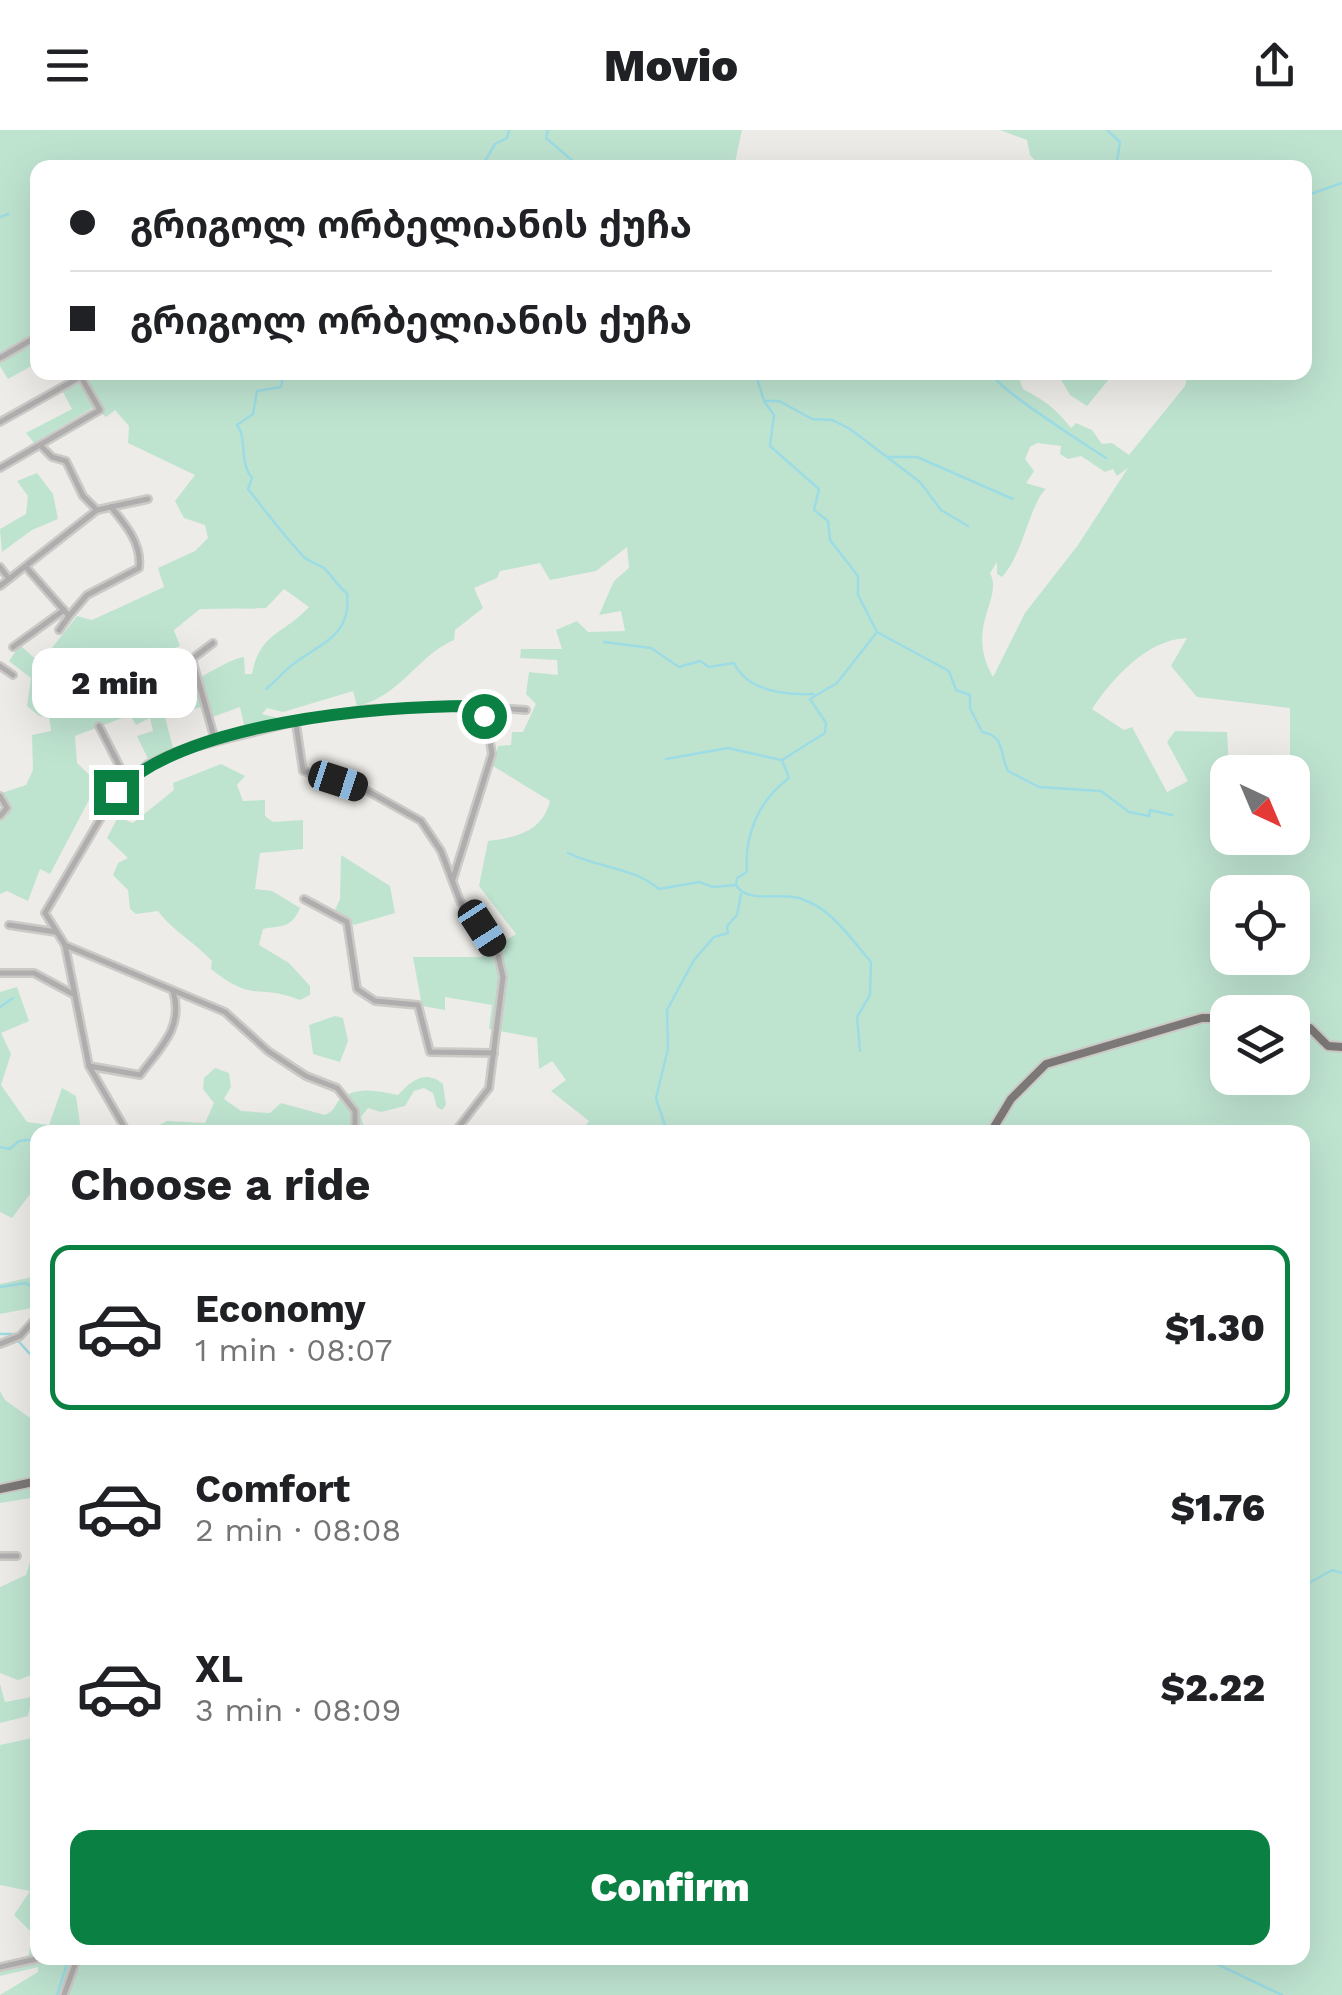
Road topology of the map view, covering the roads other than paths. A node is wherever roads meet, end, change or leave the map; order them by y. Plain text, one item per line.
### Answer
1 (30, 341) edge
2 (0, 358) edge
3 (71, 380) edge
4 (82, 380) edge
5 (0, 422) edge
6 (42, 446) junction
7 (0, 468) edge
8 (148, 499) dead end
9 (111, 507) junction
10 (98, 510) junction
11 (25, 566) junction
12 (0, 567) edge
13 (9, 578) junction
14 (0, 586) edge
15 (66, 613) junction
16 (59, 630) dead end
17 (213, 643) dead end
18 (13, 647) dead end
19 (0, 666) edge
20 (13, 674) dead end
21 (472, 706) junction
22 (526, 710) dead end
23 (296, 724) junction
24 (99, 726) dead end
25 (216, 740) junction
26 (127, 781) junction
27 (0, 796) edge
28 (0, 816) edge
29 (452, 882) junction
30 (304, 898) dead end
31 (9, 925) dead end
32 (56, 932) junction
33 (65, 945) junction
34 (0, 973) edge
35 (173, 991) junction
36 (73, 994) junction
37 (1210, 1018) edge
38 (1310, 1028) edge
39 (1342, 1046) edge
40 (494, 1053) junction
41 (89, 1066) junction
42 (122, 1125) edge
43 (355, 1125) edge
44 (462, 1125) edge
45 (994, 1125) edge
46 (29, 1320) edge
47 (0, 1344) edge
48 (30, 1483) edge
49 (0, 1489) edge
50 (0, 1556) edge
51 (17, 1556) dead end
52 (30, 1960) edge
53 (75, 1965) edge
54 (0, 1967) edge
55 (64, 1995) edge

1 - 2 street
3 - 5 street
4 - 6 street
6 - 7 street
6 - 10 street
8 - 9 street
9 - 10 street
9 - 15 street
10 - 11 street
11 - 13 street
11 - 15 street
12 - 13 street
13 - 14 street
15 - 16 street
15 - 18 street
17 - 25 street
19 - 20 street
21 - 22 street
21 - 23 street
21 - 29 street
23 - 25 street
23 - 29 street
24 - 26 street
25 - 26 street
26 - 32 street
27 - 28 street
29 - 40 street
30 - 40 street
31 - 32 street
32 - 33 street
33 - 35 street
33 - 36 street
34 - 36 street
35 - 41 street
35 - 43 street
36 - 41 street
37 - 45 main road
38 - 39 main road
40 - 44 street
41 - 42 street
46 - 47 street
48 - 49 main road
50 - 51 street
52 - 54 street
53 - 55 street

